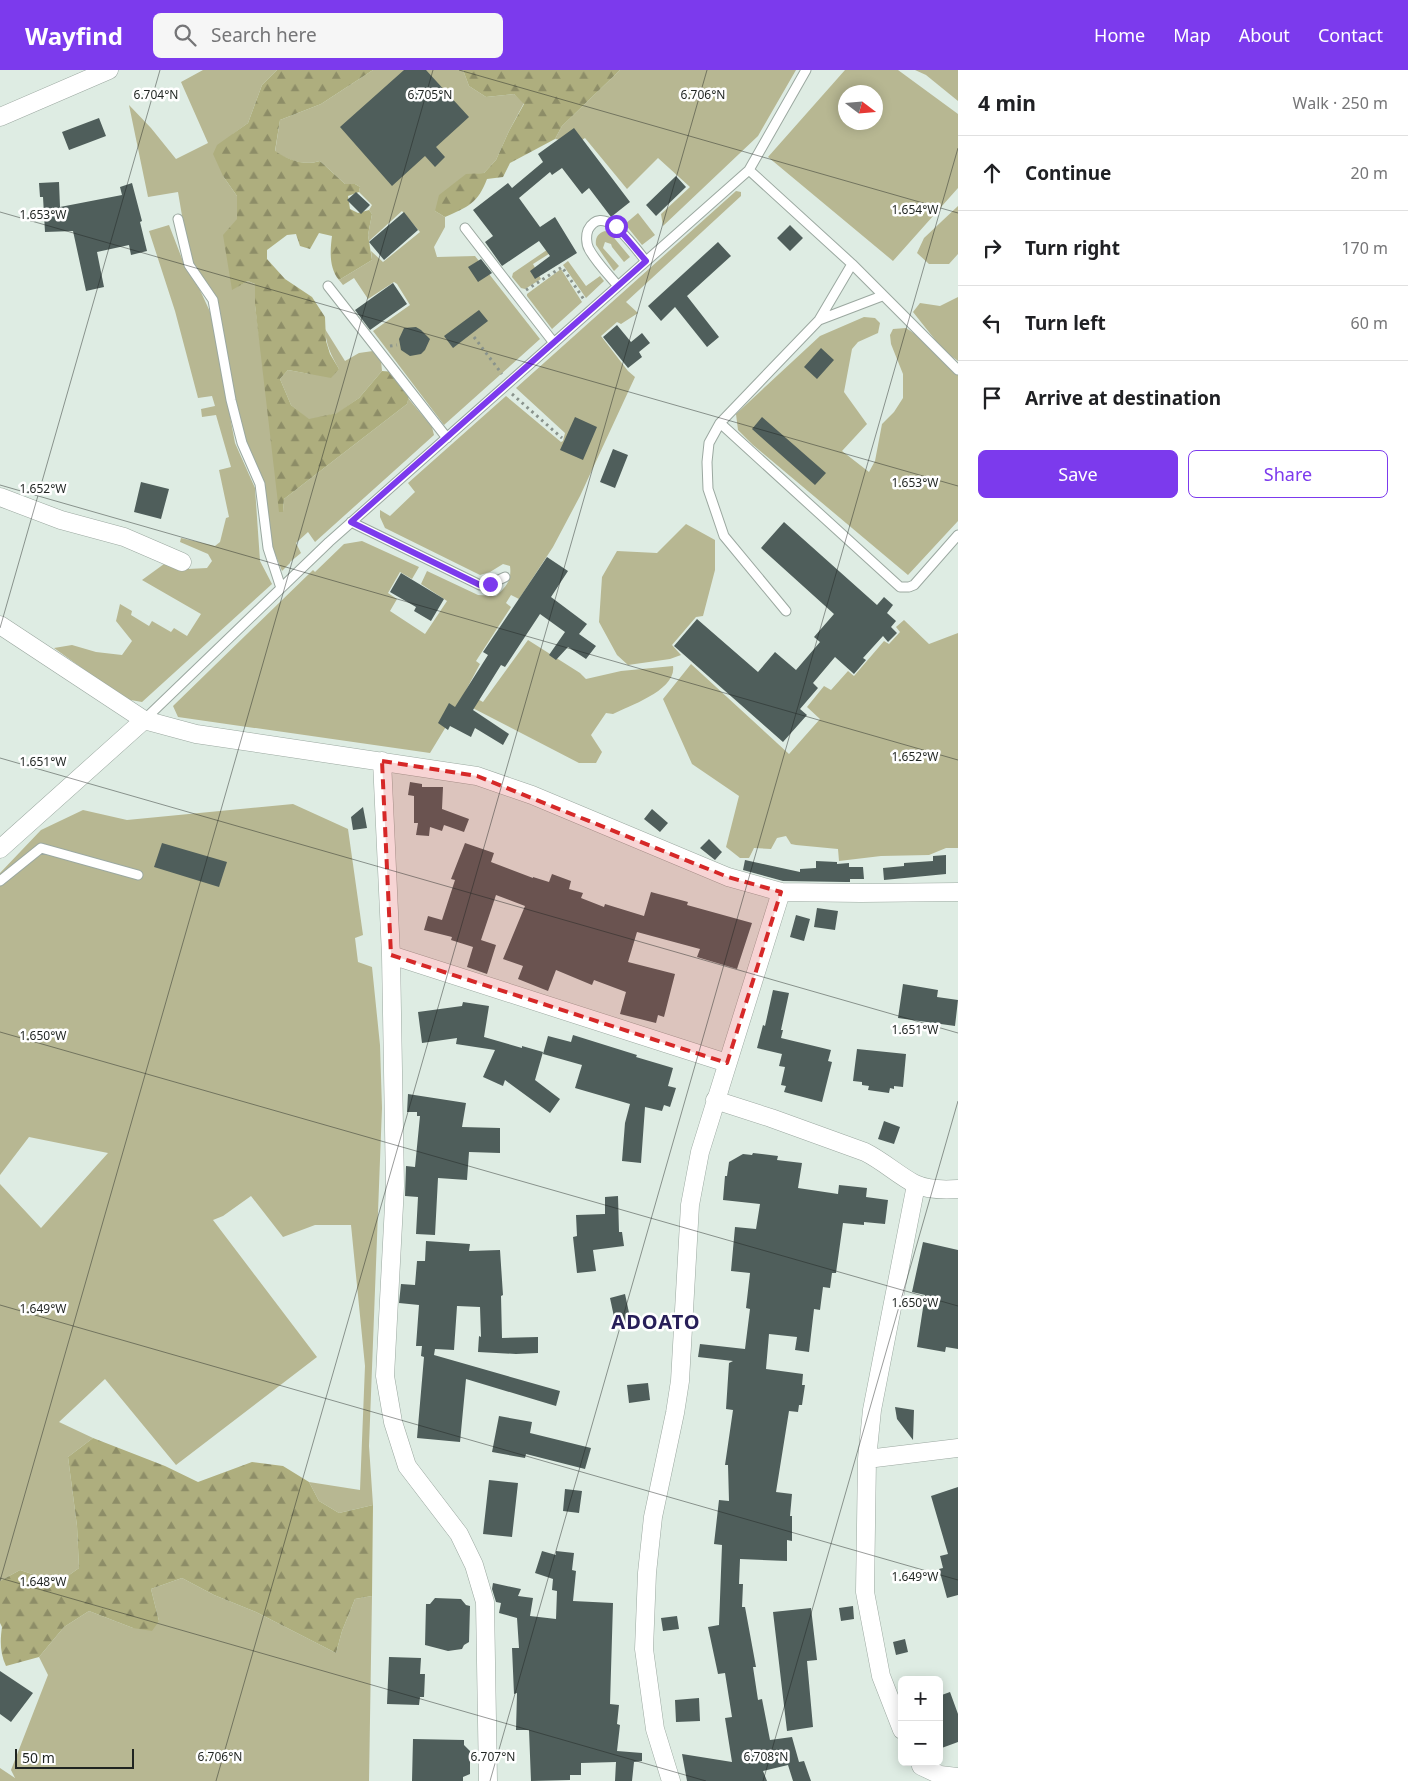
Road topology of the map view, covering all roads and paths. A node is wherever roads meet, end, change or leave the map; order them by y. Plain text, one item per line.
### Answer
1 (109, 70) edge
2 (806, 70) edge
3 (0, 117) edge
4 (749, 170) junction
5 (178, 219) dead end
6 (465, 228) dead end
7 (646, 261) junction
8 (852, 264) junction
9 (328, 286) dead end
10 (618, 286) junction
11 (517, 296) junction
12 (882, 296) junction
13 (591, 310) junction
14 (819, 320) junction
15 (474, 337) dead end
16 (554, 343) junction
17 (958, 370) edge
18 (507, 385) junction
19 (720, 422) junction
20 (447, 438) junction
21 (562, 438) dead end
22 (0, 497) edge
23 (351, 522) junction
24 (958, 536) edge
25 (182, 562) dead end
26 (505, 577) dead end
27 (281, 588) junction
28 (786, 611) dead end
29 (0, 625) edge
30 (144, 720) junction
31 (382, 761) junction
32 (0, 849) edge
33 (138, 874) dead end
34 (0, 881) edge
35 (781, 892) junction
36 (958, 892) edge
37 (391, 955) junction
38 (727, 1062) junction
39 (715, 1100) junction
40 (916, 1184) junction
41 (958, 1189) edge
42 (958, 1448) edge
43 (867, 1459) junction
44 (898, 1721) edge
45 (921, 1770) edge
46 (958, 1777) edge
47 (488, 1781) edge
48 (671, 1781) edge

1 - 3 street
2 - 4 lane
4 - 7 lane
4 - 8 lane
5 - 27 lane
6 - 11 lane
7 - 10 lane
7 - 10 lane
8 - 12 lane
8 - 14 lane
9 - 20 lane
10 - 13 lane
11 - 13 path
11 - 16 lane
12 - 14 lane
12 - 17 lane
13 - 16 lane
14 - 19 lane
15 - 18 path
16 - 18 lane
18 - 20 lane
18 - 21 path
19 - 24 lane
19 - 28 lane
20 - 23 lane
22 - 25 street
23 - 26 lane
23 - 27 lane
27 - 30 lane
29 - 30 street
30 - 31 street
30 - 32 street
31 - 35 street
31 - 37 street
33 - 34 lane
35 - 36 street
35 - 38 street
37 - 38 street
37 - 47 street
38 - 39 street
39 - 40 street
39 - 48 street
40 - 41 street
40 - 43 street
42 - 43 street
43 - 44 street
45 - 46 street

